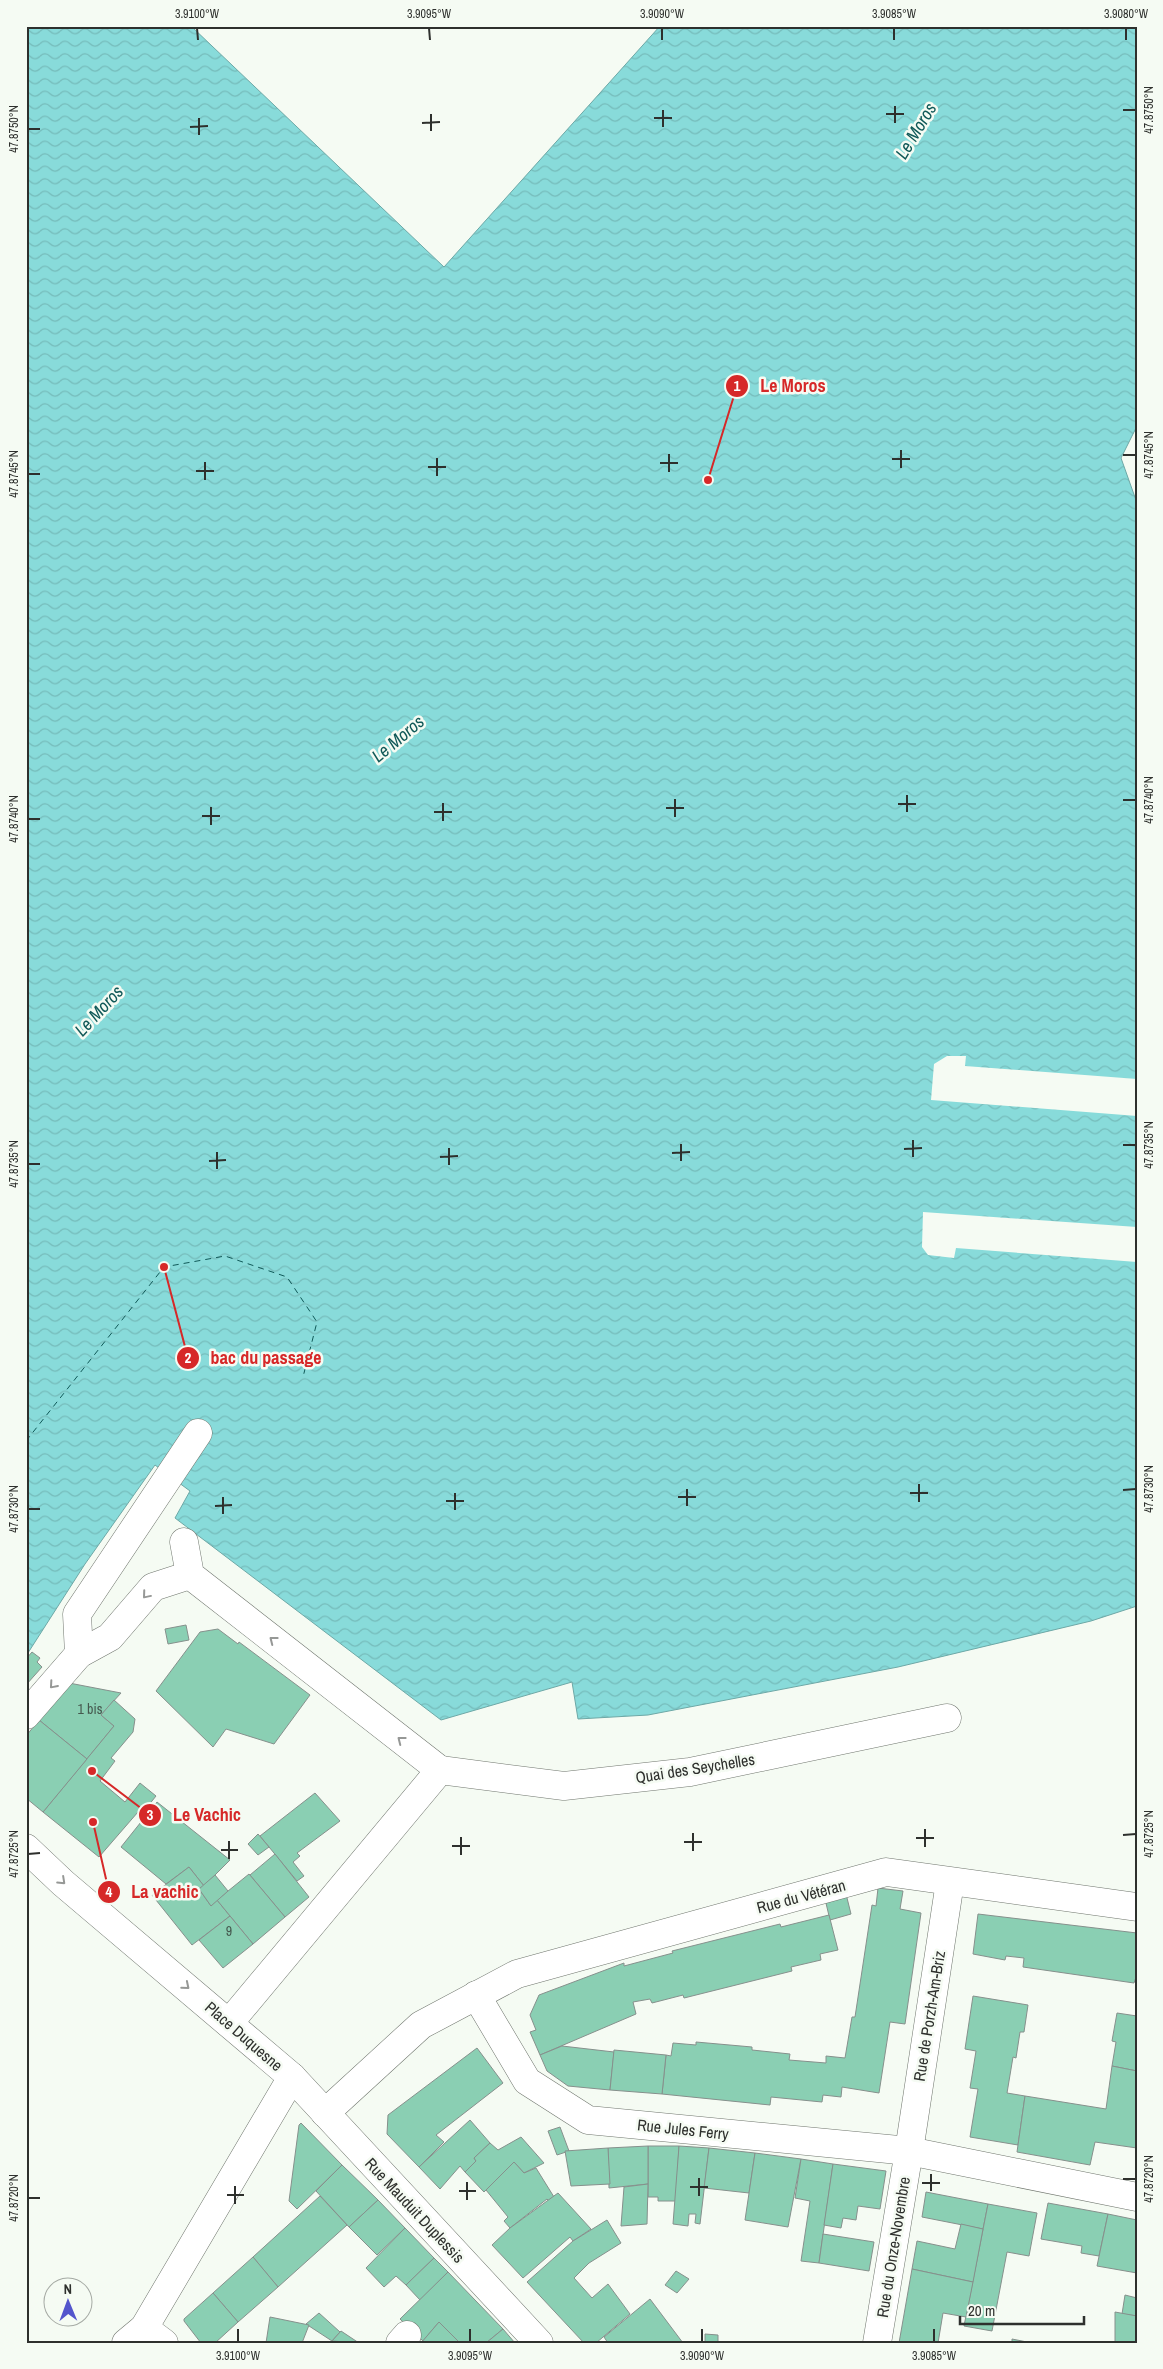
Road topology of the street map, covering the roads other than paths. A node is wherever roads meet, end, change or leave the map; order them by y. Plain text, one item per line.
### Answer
1 (198, 1433) dead end
2 (184, 1542) dead end
3 (190, 1575) junction
4 (79, 1654) junction
5 (26, 1715) edge
6 (947, 1718) dead end
7 (440, 1770) junction
8 (26, 1848) edge
9 (950, 1882) junction
10 (1137, 1907) edge
11 (476, 1996) junction
12 (229, 2023) junction
13 (292, 2077) junction
14 (325, 2113) junction
15 (909, 2151) junction
16 (1137, 2197) edge
17 (144, 2338) edge
18 (539, 2343) edge
19 (877, 2343) edge

1 - 4 street
2 - 3 street
3 -> 4 street
7 -> 3 street
4 -> 5 street
6 - 7 street, Quai des Seychelles
7 - 12 street
8 -> 12 street, Place Duquesne
9 - 10 street, Rue du Vétéran
9 - 11 street, Rue du Vétéran
9 - 15 street, Rue de Porzh-Am-Briz
11 - 14 street
11 - 15 street, Rue Jules Ferry
12 - 13 street, Place Duquesne
13 - 14 street, Rue Mauduit Duplessis
13 - 17 street, Place Duquesne
14 - 18 street, Rue Mauduit Duplessis
15 - 16 street, Rue Jules Ferry
15 - 19 street, Rue du Onze-Novembre

